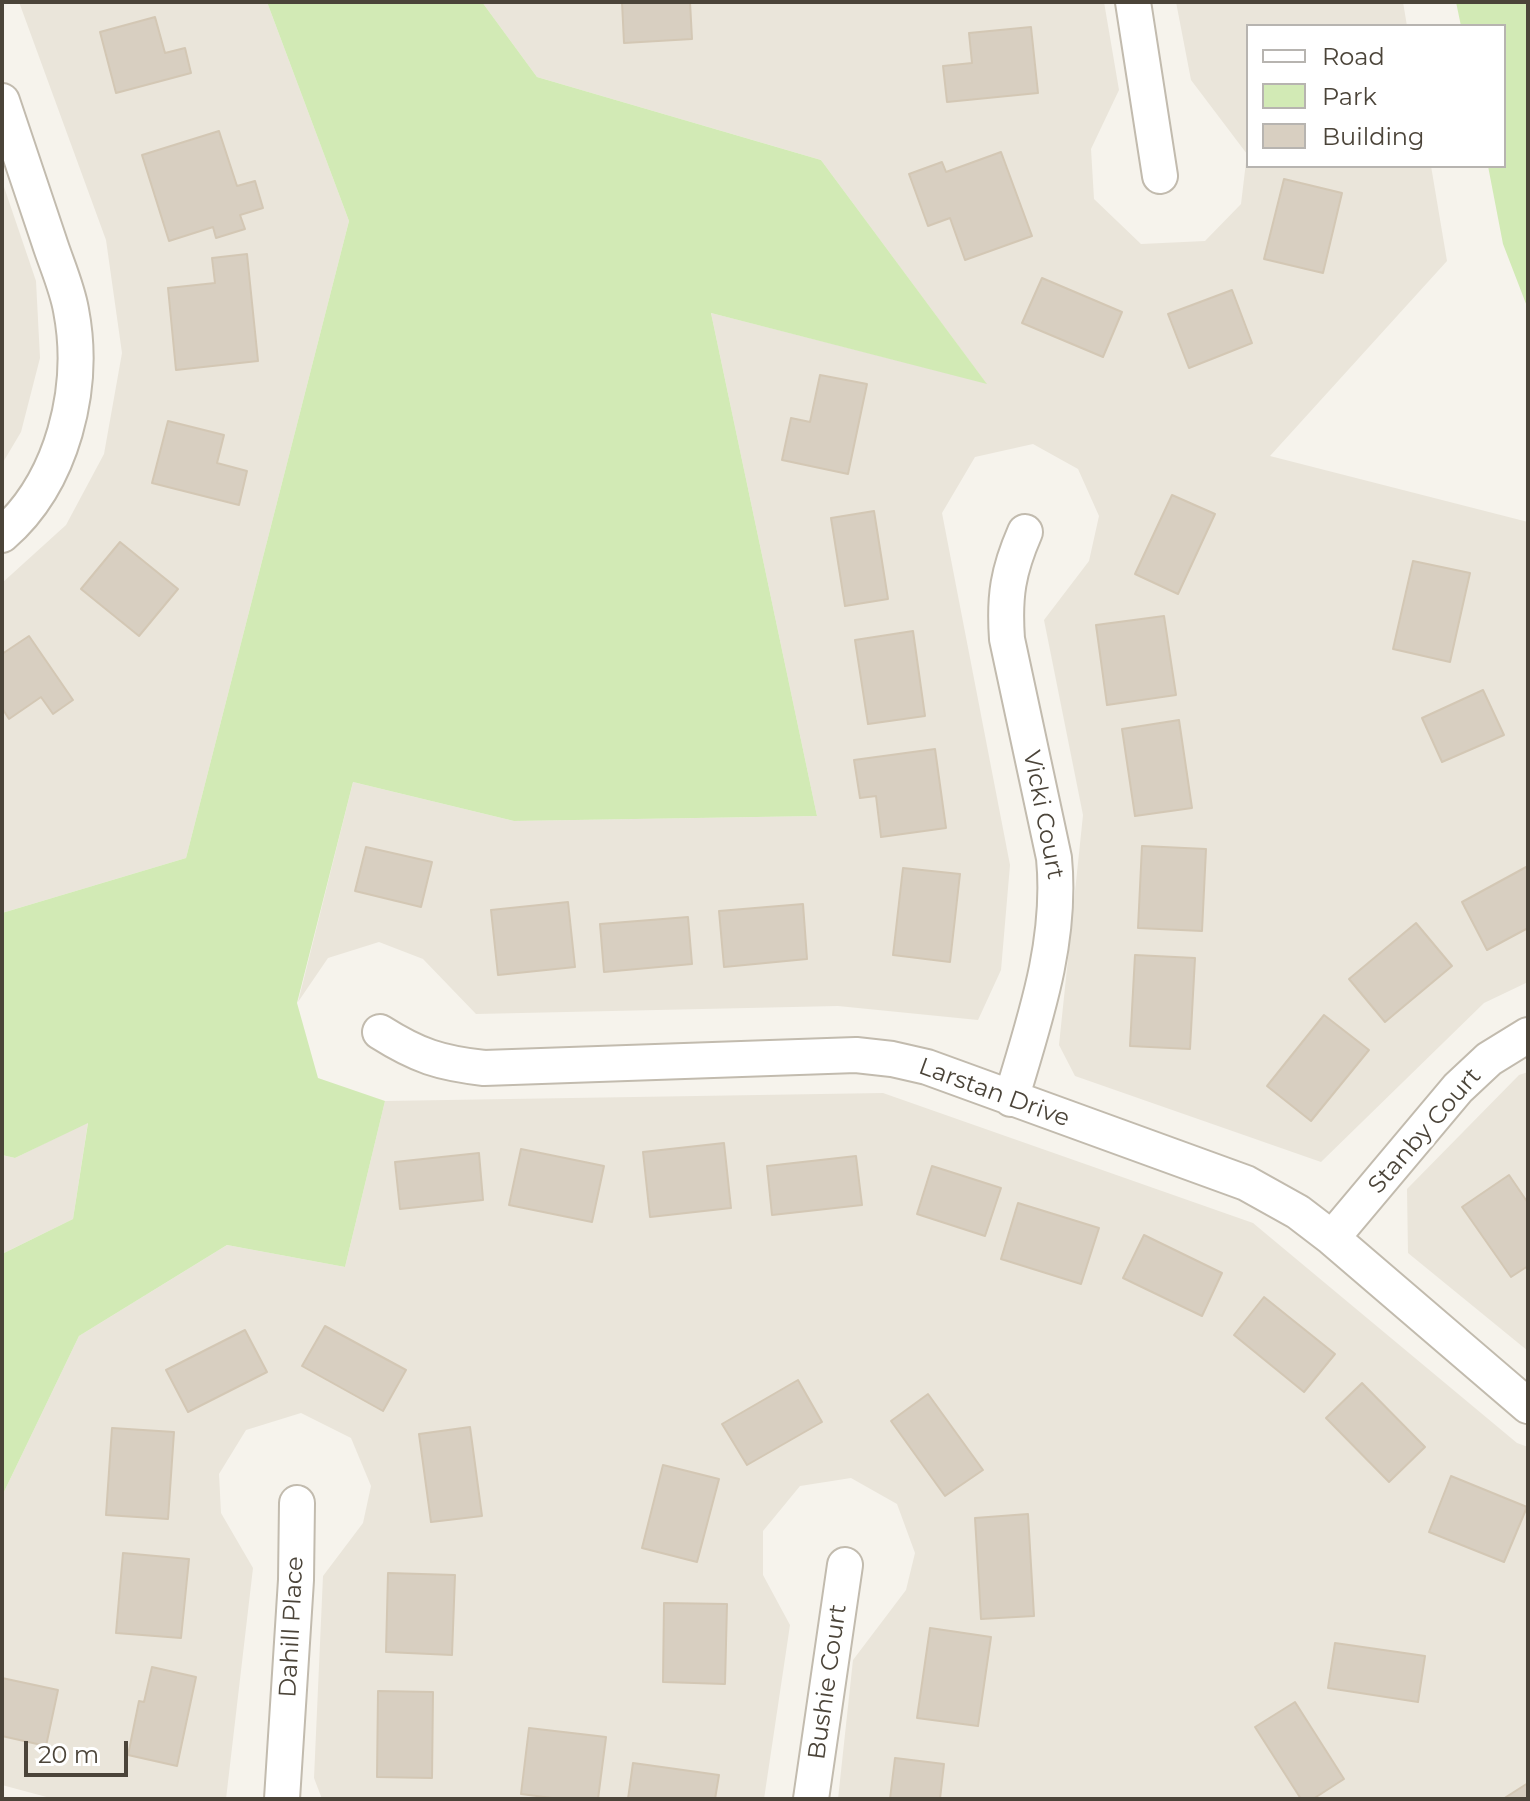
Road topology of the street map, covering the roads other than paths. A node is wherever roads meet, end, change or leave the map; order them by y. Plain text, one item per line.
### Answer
1 (1133, 2) edge
2 (2, 101) edge
3 (1160, 176) dead end
4 (1025, 532) dead end
5 (2, 535) edge
6 (380, 1032) dead end
7 (1528, 1035) edge
8 (1011, 1099) junction
9 (1332, 1238) junction
10 (1528, 1406) edge
11 (297, 1503) dead end
12 (845, 1565) dead end
13 (282, 1799) edge
14 (811, 1799) edge

1 - 3 street
2 - 5 street
4 - 8 street, Vicki Court
6 - 8 street, Larstan Drive
7 - 9 street, Stanby Court
8 - 9 street, Larstan Drive
9 - 10 street, Larstan Drive
11 - 13 street, Dahill Place
12 - 14 street, Bushie Court

